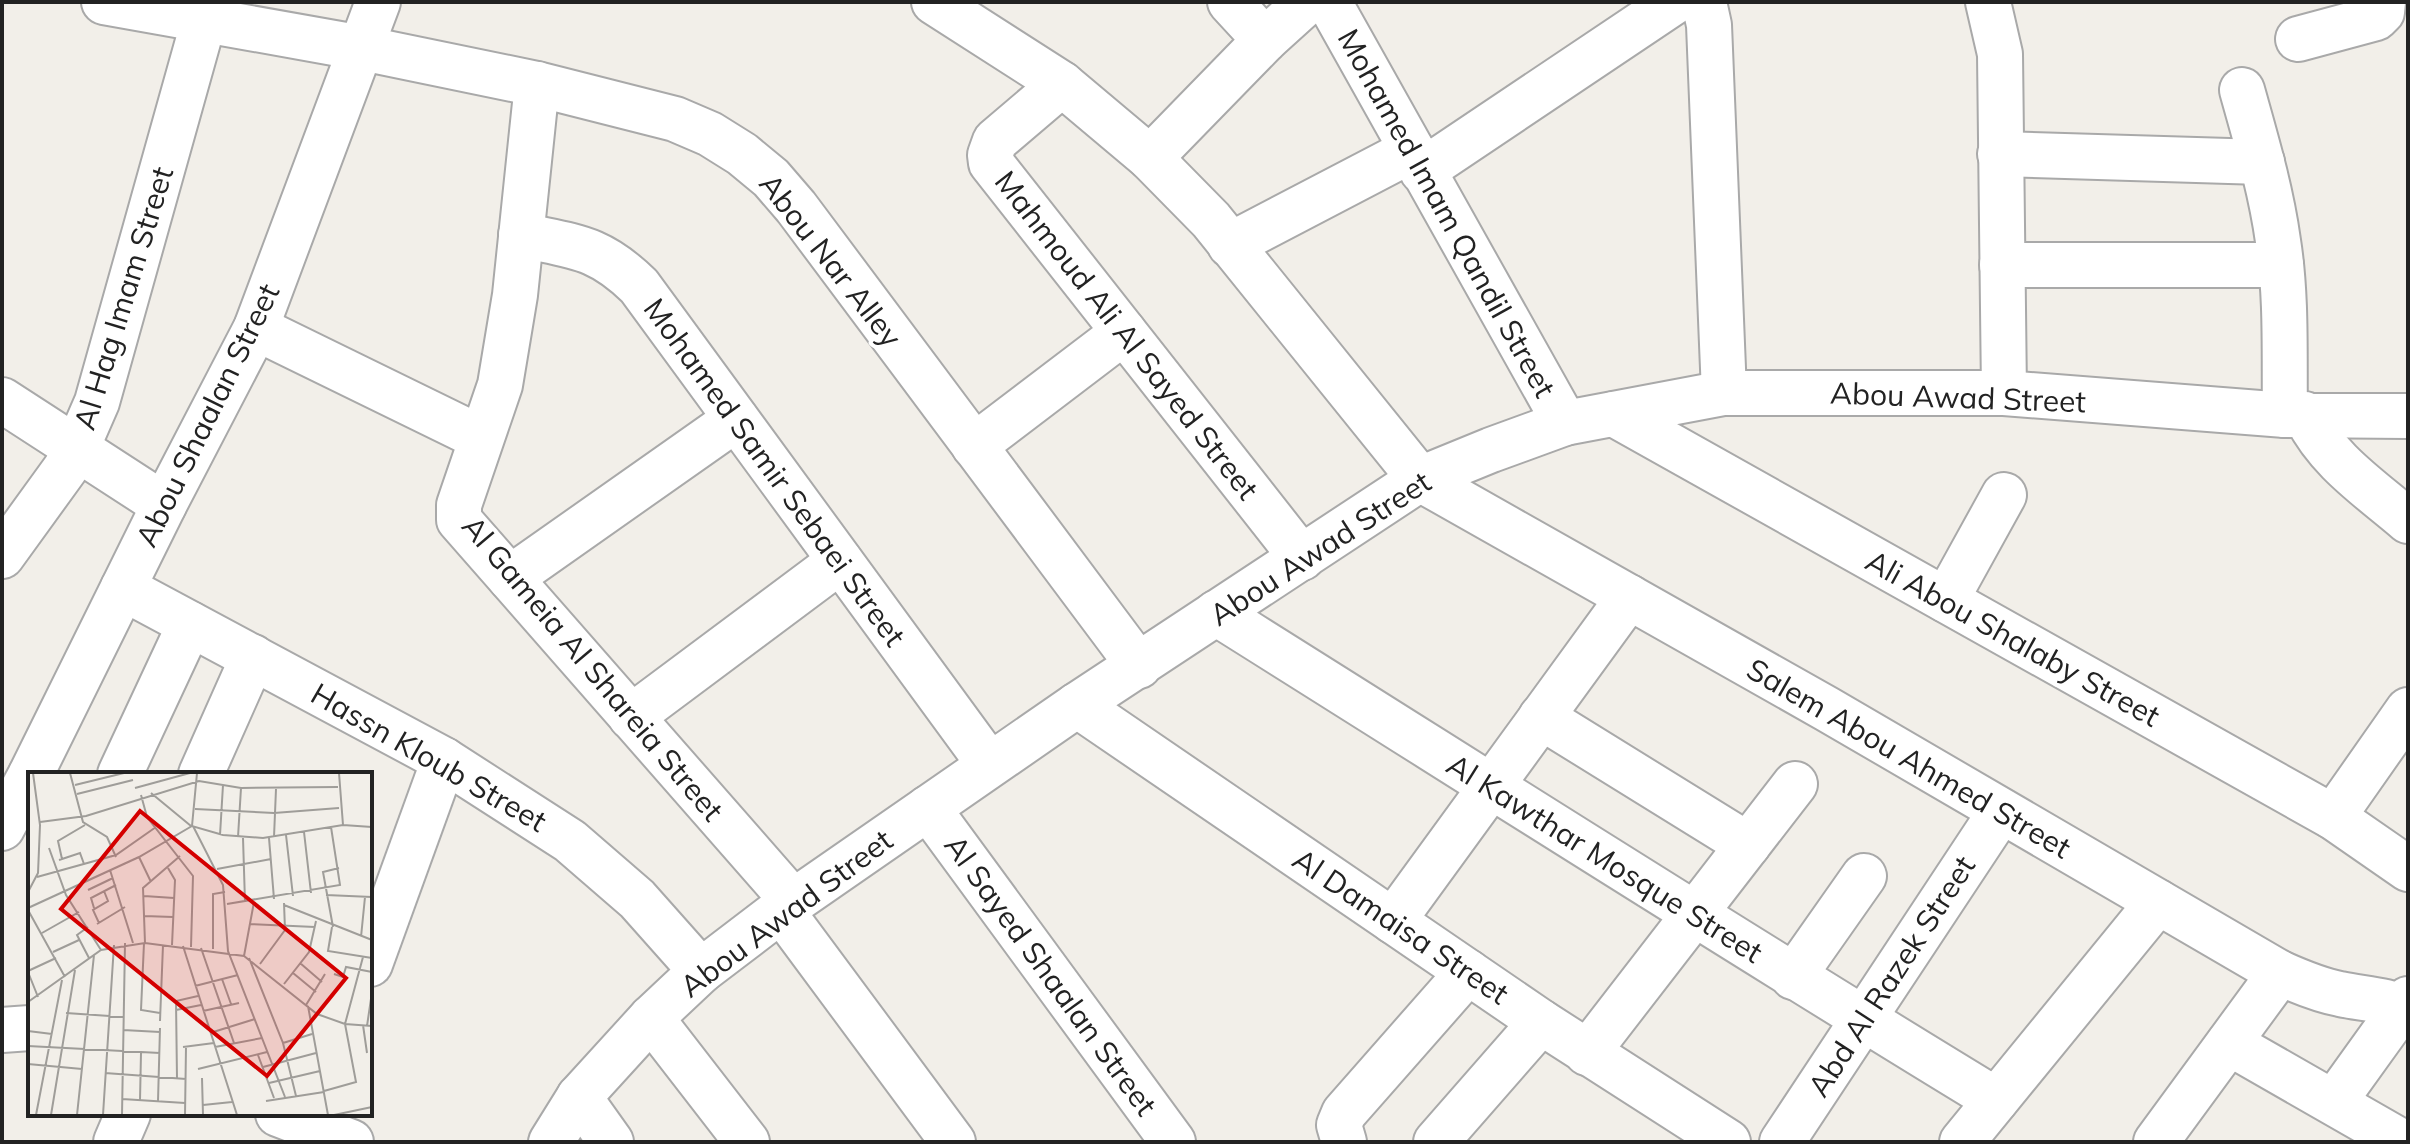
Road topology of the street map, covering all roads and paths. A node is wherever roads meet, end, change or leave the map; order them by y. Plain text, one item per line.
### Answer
1 (104, 2) edge
2 (378, 2) edge
3 (934, 2) edge
4 (1230, 2) edge
5 (1307, 2) edge
6 (1329, 2) edge
7 (1674, 2) edge
8 (1704, 2) edge
9 (1988, 2) edge
10 (2383, 2) edge
11 (204, 20) junction
12 (2298, 39) dead end
13 (1265, 40) junction
14 (362, 48) junction
15 (537, 84) junction
16 (1062, 84) junction
17 (2242, 90) dead end
18 (2000, 154) junction
19 (1150, 158) junction
20 (1417, 160) junction
21 (2262, 162) junction
22 (521, 235) junction
23 (1230, 245) junction
24 (2002, 265) junction
25 (2281, 265) junction
26 (256, 328) junction
27 (1124, 332) junction
28 (1724, 393) junction
29 (2004, 393) junction
30 (2, 400) edge
31 (1614, 414) junction
32 (2295, 414) junction
33 (2408, 416) edge
34 (736, 419) junction
35 (1565, 423) junction
36 (481, 438) junction
37 (974, 446) junction
38 (77, 448) junction
39 (1420, 479) junction
40 (2004, 495) dead end
41 (164, 505) junction
42 (2408, 521) edge
43 (2, 556) edge
44 (1302, 558) junction
45 (840, 561) junction
46 (510, 578) junction
47 (123, 588) junction
48 (1629, 597) junction
49 (1946, 600) junction
50 (1216, 613) junction
51 (190, 624) junction
52 (253, 657) junction
53 (1139, 666) junction
54 (1077, 705) junction
55 (2408, 710) edge
56 (631, 717) junction
57 (1541, 717) junction
58 (444, 760) junction
59 (989, 764) junction
60 (32, 772) edge
61 (121, 772) edge
62 (204, 772) edge
63 (28, 780) edge
64 (1795, 784) dead end
65 (1491, 785) junction
66 (928, 808) junction
67 (2001, 811) junction
68 (2333, 817) junction
69 (2, 828) edge
70 (1748, 845) junction
71 (2408, 869) edge
72 (1864, 876) dead end
73 (2158, 902) junction
74 (787, 905) junction
75 (1696, 913) junction
76 (1393, 921) junction
77 (372, 958) edge
78 (701, 971) junction
79 (1468, 972) junction
80 (2280, 973) junction
81 (1793, 977) junction
82 (2406, 1006) edge
83 (651, 1018) junction
84 (1863, 1019) junction
85 (1541, 1022) junction
86 (28, 1028) edge
87 (2, 1030) edge
88 (2229, 1043) junction
89 (1587, 1053) junction
90 (579, 1097) junction
91 (1996, 1100) junction
92 (2334, 1102) junction
93 (127, 1116) edge
94 (116, 1142) edge
95 (551, 1142) edge
96 (611, 1142) edge
97 (747, 1142) edge
98 (953, 1142) edge
99 (1173, 1142) edge
100 (1344, 1142) edge
101 (1436, 1142) edge
102 (1728, 1142) edge
103 (1782, 1142) edge
104 (1962, 1142) edge
105 (2156, 1142) edge
106 (2402, 1142) edge

1 - 11 street, Abou Nar Alley
2 - 14 street, Abou Shaalan Street
3 - 16 street
4 - 13 street
5 - 13 street
6 - 20 street, Mohamed Imam Qandil Street
7 - 20 street
8 - 28 street
9 - 18 street
10 - 12 street
11 - 14 street, Abou Nar Alley
11 - 38 street, Al Hag Imam Street
13 - 19 street
14 - 15 street, Abou Nar Alley
14 - 26 street, Abou Shaalan Street
15 - 22 street, Al Gameia Al Shareia Street
15 - 37 street, Abou Nar Alley
16 - 19 street
16 - 27 street, Mahmoud Ali Al Sayed Street
17 - 21 street
18 - 21 street
18 - 24 street
19 - 23 street
20 - 23 street
20 - 35 street, Mohamed Imam Qandil Street
21 - 25 street
22 - 34 street, Mohamed Samir Sebaei Street
22 - 36 street, Al Gameia Al Shareia Street
23 - 39 street
24 - 25 street
24 - 29 street
25 - 32 street
26 - 36 street
26 - 41 street, Abou Shaalan Street
27 - 37 street
27 - 44 street, Mahmoud Ali Al Sayed Street
28 - 29 street, Abou Awad Street
28 - 31 street, Abou Awad Street
29 - 32 street, Abou Awad Street
30 - 38 street
31 - 35 street, Abou Awad Street
31 - 49 street, Ali Abou Shalaby Street
32 - 33 street, Abou Awad Street
32 - 42 street
34 - 45 street, Mohamed Samir Sebaei Street
34 - 46 street
35 - 39 street, Abou Awad Street
36 - 46 street, Al Gameia Al Shareia Street
37 - 53 street, Abou Nar Alley
38 - 41 street
38 - 43 street, Al Hag Imam Street
39 - 44 street, Abou Awad Street
39 - 48 street, Salem Abou Ahmed Street
40 - 49 street
41 - 47 street, Abou Shaalan Street
44 - 50 street, Abou Awad Street
45 - 56 street
45 - 59 street, Mohamed Samir Sebaei Street
46 - 56 street, Al Gameia Al Shareia Street
47 - 51 street, Hassn Kloub Street
47 - 60 street, Abou Shaalan Street
48 - 57 street
48 - 67 street, Salem Abou Ahmed Street
49 - 68 street, Ali Abou Shalaby Street
50 - 53 street, Abou Awad Street
50 - 65 street, Al Kawthar Mosque Street
51 - 52 street, Hassn Kloub Street
51 - 61 street
52 - 58 street, Hassn Kloub Street
52 - 62 street
53 - 54 street, Abou Awad Street
54 - 59 street, Abou Awad Street
54 - 76 street, Al Damaisa Street
55 - 68 street
56 - 74 street, Al Gameia Al Shareia Street
57 - 65 street
57 - 70 street
58 - 77 street
58 - 78 street, Hassn Kloub Street
59 - 66 street, Abou Awad Street
63 - 69 street, Abou Shaalan Street
64 - 70 street
65 - 75 street, Al Kawthar Mosque Street
65 - 76 street
66 - 74 street, Abou Awad Street
66 - 99 street, Al Sayed Shaalan Street
67 - 73 street, Salem Abou Ahmed Street
67 - 84 street, Abd Al Razek Street
68 - 71 street, Ali Abou Shalaby Street
70 - 75 street
72 - 81 street
73 - 80 street, Salem Abou Ahmed Street
73 - 91 street
74 - 78 street, Abou Awad Street
74 - 98 street, Al Gameia Al Shareia Street
75 - 81 street, Al Kawthar Mosque Street
75 - 89 street
76 - 79 street, Al Damaisa Street
78 - 83 street, Abou Awad Street
79 - 85 street, Al Damaisa Street
79 - 100 street
80 - 82 street, Salem Abou Ahmed Street
80 - 88 street
81 - 84 street, Al Kawthar Mosque Street
82 - 92 street
83 - 90 street, Abou Awad Street
83 - 97 street
84 - 91 street, Al Kawthar Mosque Street
84 - 103 street, Abd Al Razek Street
85 - 89 street, Al Damaisa Street
85 - 101 street
86 - 87 street
88 - 92 street
88 - 105 street
89 - 102 street, Al Damaisa Street
90 - 95 street, Abou Awad Street
90 - 96 street
91 - 104 street
92 - 106 street
93 - 94 street

